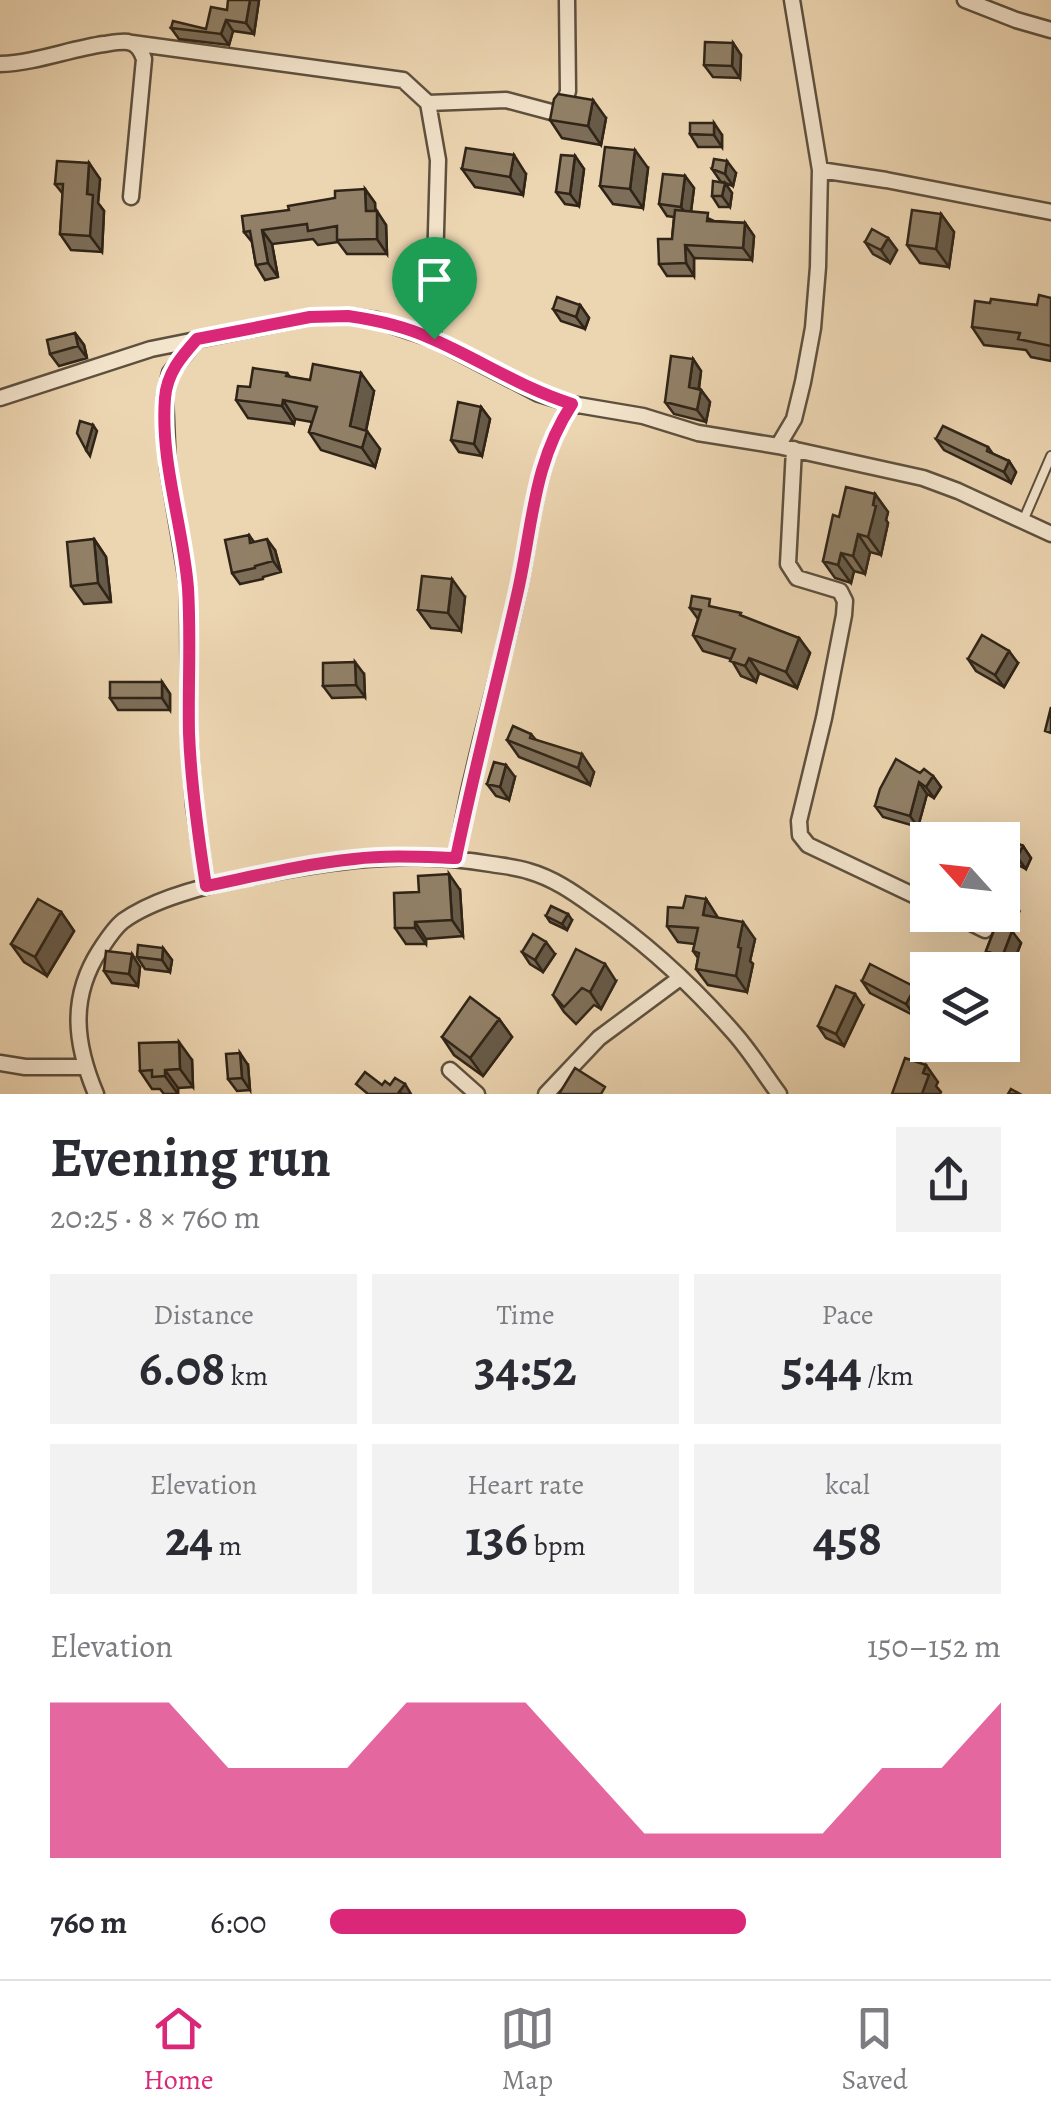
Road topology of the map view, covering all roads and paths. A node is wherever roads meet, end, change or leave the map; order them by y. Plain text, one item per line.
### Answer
1 (567, 0) edge
2 (792, 0) edge
3 (964, 0) edge
4 (1051, 30) edge
5 (132, 43) junction
6 (0, 64) edge
7 (428, 102) junction
8 (820, 170) junction
9 (131, 197) dead end
10 (1051, 212) edge
11 (197, 339) junction
12 (434, 339) junction
13 (0, 398) edge
14 (572, 404) junction
15 (778, 446) junction
16 (794, 449) junction
17 (1051, 456) edge
18 (1023, 521) junction
19 (1051, 534) edge
20 (456, 858) junction
21 (206, 886) junction
22 (910, 893) edge
23 (680, 978) junction
24 (0, 1063) edge
25 (85, 1067) junction
26 (450, 1070) dead end
27 (96, 1094) edge
28 (477, 1094) edge
29 (546, 1094) edge
30 (779, 1094) edge

1 - 7 street
2 - 8 street
3 - 4 street
5 - 6 street
5 - 7 street
5 - 9 street
7 - 12 street
8 - 10 street
8 - 15 street
11 - 12 street
11 - 13 street
11 - 21 street
12 - 14 street
14 - 15 street
14 - 20 street
15 - 16 street
16 - 18 street
16 - 22 street
17 - 18 lane
18 - 19 street
20 - 21 street
20 - 23 street
21 - 25 street
23 - 29 street
23 - 30 street
24 - 25 street
25 - 27 street
26 - 28 street

